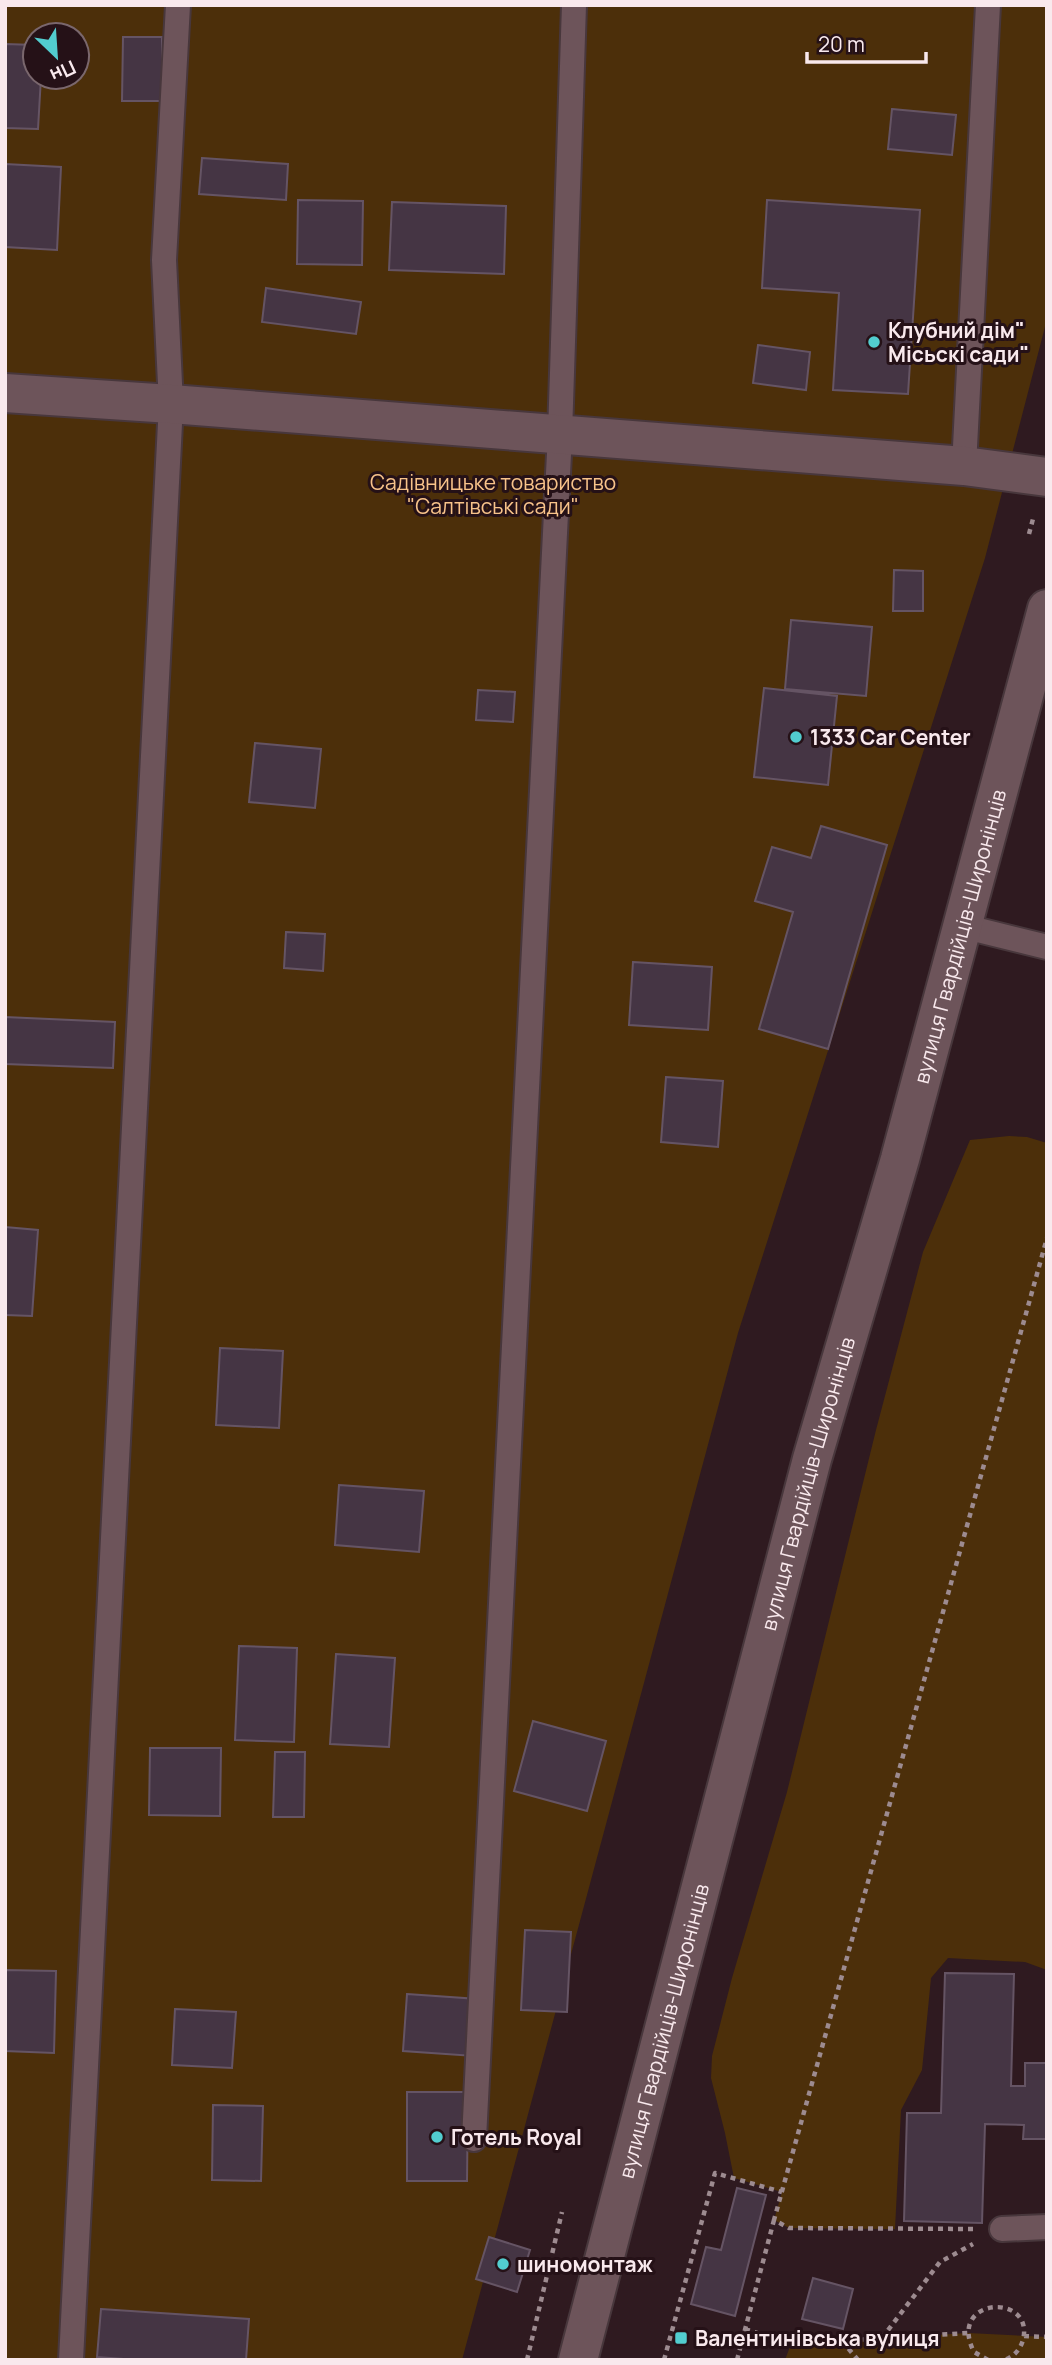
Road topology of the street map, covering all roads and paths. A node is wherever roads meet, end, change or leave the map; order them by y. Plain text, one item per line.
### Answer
1 (177, 5) edge
2 (574, 5) edge
3 (988, 5) edge
4 (5, 393) edge
5 (171, 404) junction
6 (560, 434) junction
7 (964, 466) junction
8 (1047, 477) edge
9 (1047, 609) edge
10 (962, 926) junction
11 (1047, 947) edge
12 (1047, 1238) edge
13 (474, 2140) dead end
14 (782, 2192) junction
15 (562, 2212) dead end
16 (774, 2220) junction
17 (1047, 2227) edge
18 (1002, 2229) junction
19 (745, 2329) junction
20 (968, 2333) junction
21 (1024, 2336) junction
22 (1047, 2337) edge
23 (882, 2338) junction
24 (842, 2341) junction
25 (71, 2360) edge
26 (527, 2360) edge
27 (578, 2360) edge
28 (664, 2360) edge
29 (737, 2360) edge
30 (858, 2360) edge
31 (988, 2360) edge
32 (1005, 2360) edge

1 - 5 lane
2 - 6 lane
3 - 7 lane
4 - 5 main road
5 - 6 main road
5 - 25 lane
6 - 7 main road
6 - 13 lane
7 - 8 main road
9 - 10 main road, вулиця Гвардійців-Широнінців
10 - 11 lane
10 - 27 main road, вулиця Гвардійців-Широнінців
12 - 14 path
14 - 16 path
14 - 28 path
15 - 26 path
16 - 18 path
16 - 19 path
17 - 18 lane
18 - 23 path
19 - 24 path
19 - 29 path
20 - 21 path
20 - 23 path
20 - 31 path
21 - 22 path
21 - 32 path
23 - 24 path
24 - 30 path

